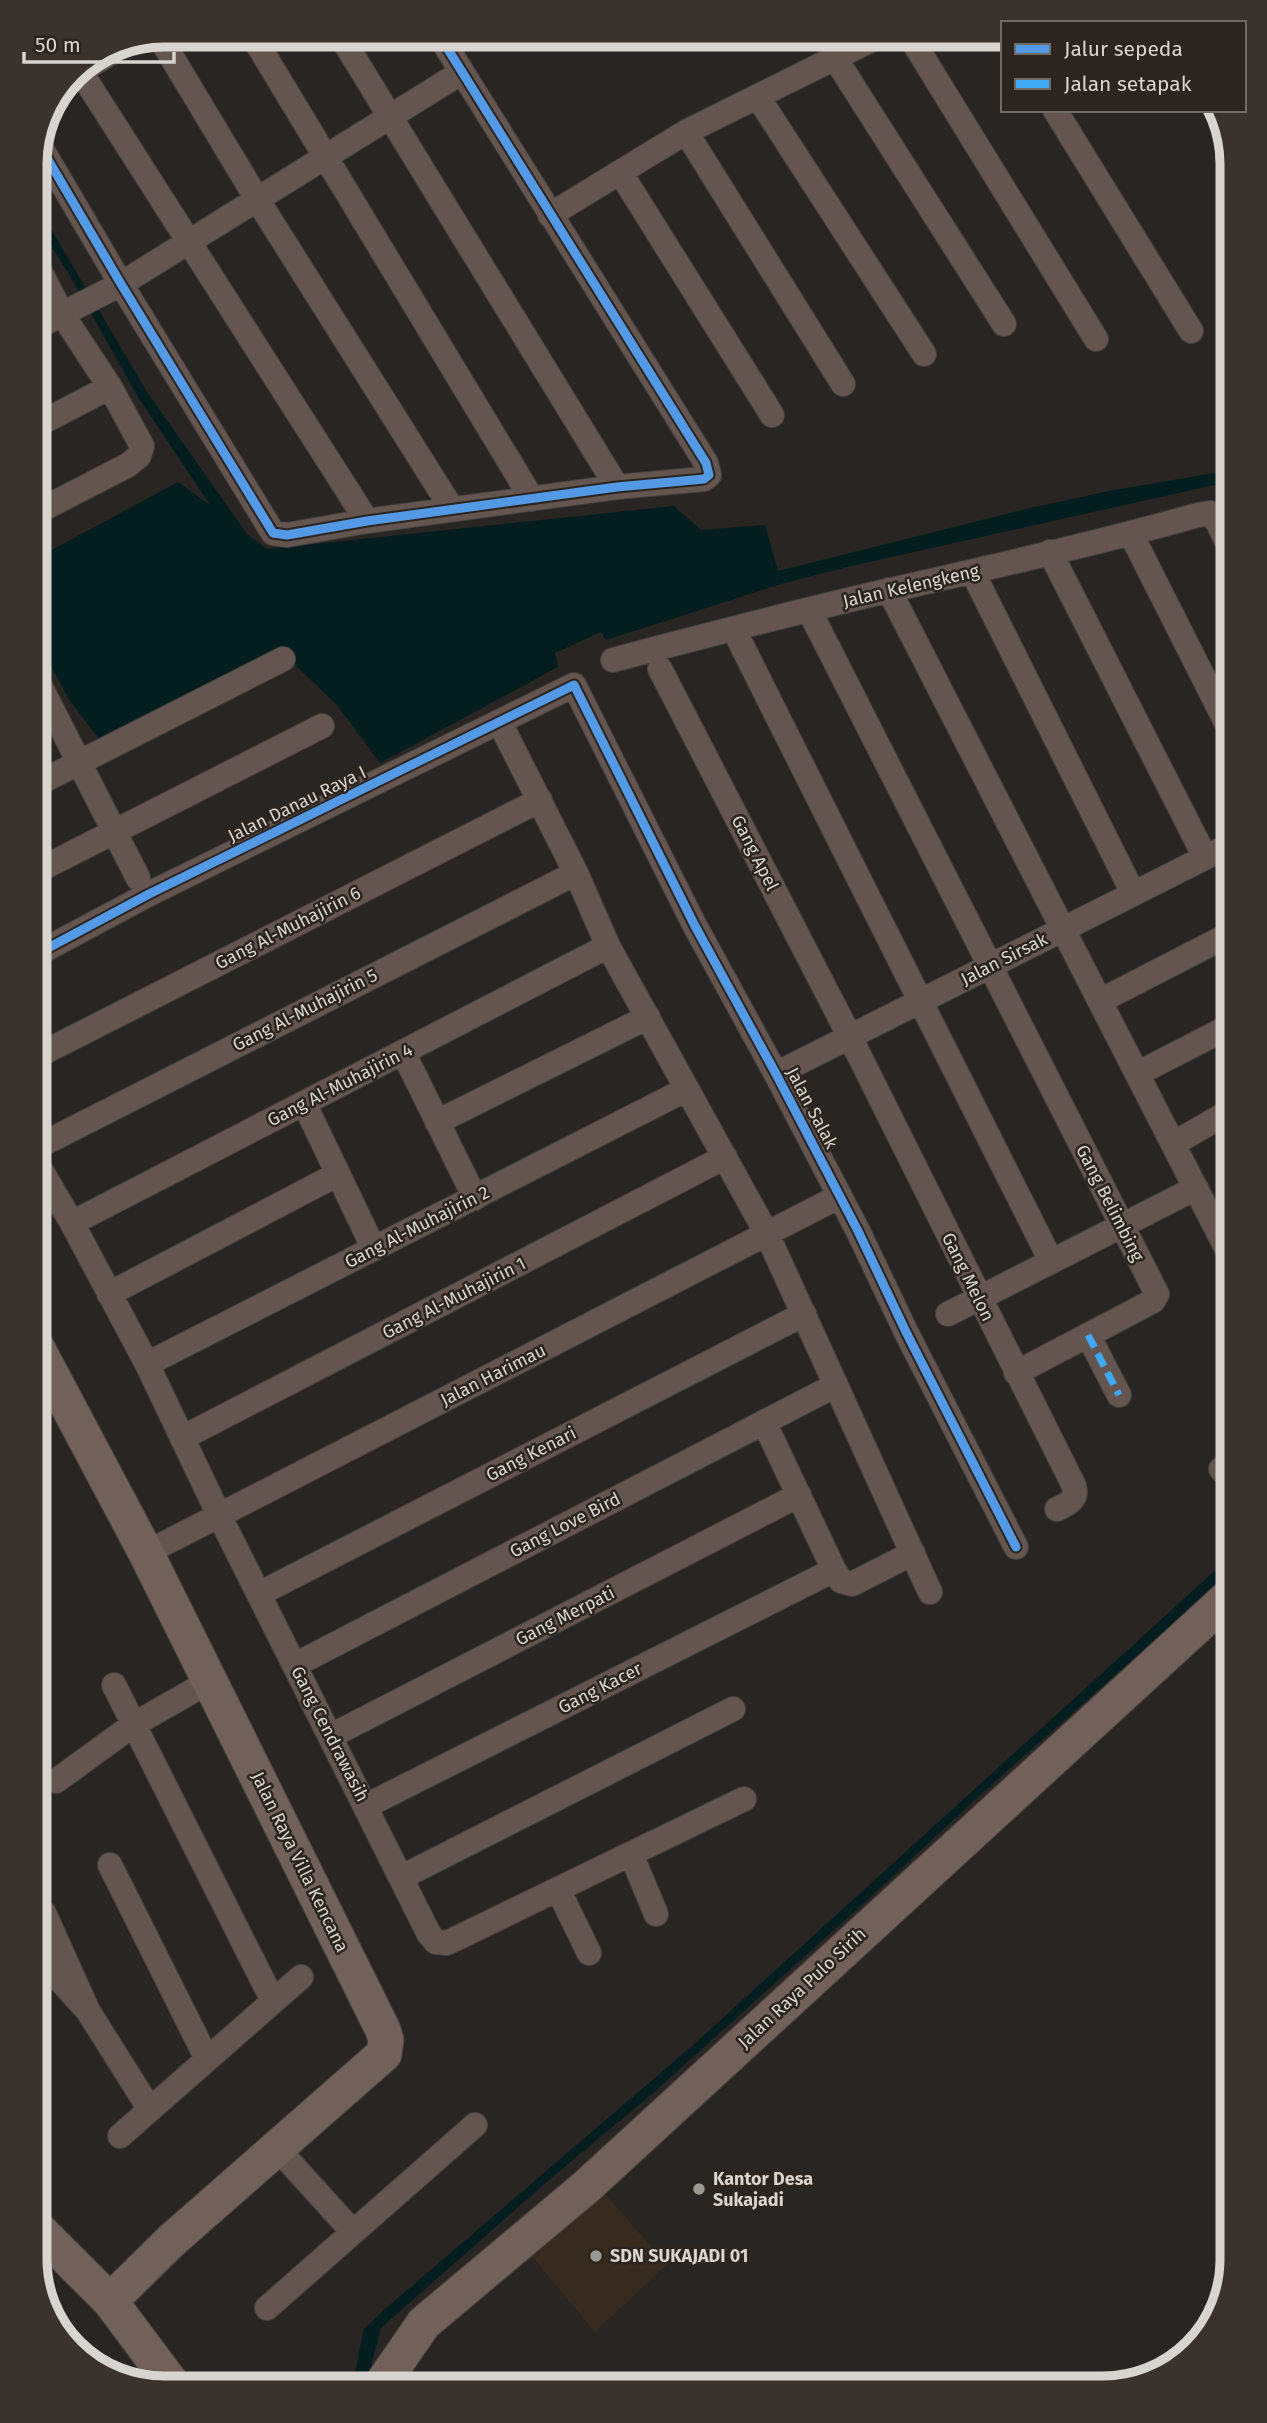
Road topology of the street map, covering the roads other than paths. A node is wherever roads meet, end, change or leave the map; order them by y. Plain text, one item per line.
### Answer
1 (166, 47) edge
2 (259, 47) edge
3 (347, 47) edge
4 (447, 47) edge
5 (856, 48) edge
6 (917, 48) edge
7 (835, 58) junction
8 (462, 72) junction
9 (82, 82) edge
10 (758, 97) junction
11 (1056, 112) edge
12 (390, 117) junction
13 (686, 132) junction
14 (324, 158) junction
15 (48, 160) edge
16 (620, 173) junction
17 (257, 199) junction
18 (550, 215) junction
19 (189, 242) junction
20 (48, 275) edge
21 (121, 284) junction
22 (79, 306) junction
23 (48, 322) edge
24 (1004, 324) dead end
25 (1191, 331) dead end
26 (1096, 339) dead end
27 (924, 354) dead end
28 (843, 384) dead end
29 (110, 387) junction
30 (772, 415) dead end
31 (48, 419) edge
32 (617, 487) junction
33 (532, 499) junction
34 (48, 506) edge
35 (452, 509) junction
36 (367, 521) junction
37 (1220, 527) edge
38 (1131, 534) junction
39 (1050, 552) junction
40 (973, 573) junction
41 (889, 590) junction
42 (809, 610) junction
43 (740, 642) dead end
44 (283, 659) dead end
45 (613, 660) dead end
46 (660, 670) dead end
47 (574, 685) joint
48 (48, 706) edge
49 (1220, 710) edge
50 (322, 726) dead end
51 (505, 733) dead end
52 (79, 763) junction
53 (48, 779) edge
54 (540, 800) junction
55 (114, 832) junction
56 (1220, 850) edge
57 (1205, 857) junction
58 (48, 866) edge
59 (576, 873) junction
60 (138, 878) dead end
61 (1133, 893) junction
62 (1063, 929) junction
63 (1220, 939) edge
64 (608, 946) junction
65 (48, 948) edge
66 (991, 965) junction
67 (920, 1001) junction
68 (1100, 1001) junction
69 (648, 1017) junction
70 (1220, 1031) edge
71 (850, 1037) junction
72 (48, 1051) edge
73 (403, 1052) junction
74 (776, 1074) junction
75 (1138, 1074) junction
76 (687, 1089) junction
77 (304, 1103) junction
78 (1220, 1117) edge
79 (437, 1122) junction
80 (48, 1141) edge
81 (1173, 1144) junction
82 (725, 1157) junction
83 (338, 1174) junction
84 (48, 1181) edge
85 (1196, 1188) junction
86 (840, 1196) junction
87 (475, 1198) junction
88 (1220, 1211) edge
89 (1210, 1216) junction
90 (72, 1223) junction
91 (1120, 1226) junction
92 (767, 1234) junction
93 (1220, 1236) edge
94 (374, 1249) junction
95 (1051, 1261) junction
96 (109, 1294) junction
97 (979, 1298) junction
98 (804, 1314) junction
99 (948, 1314) dead end
100 (1088, 1335) junction
101 (147, 1364) junction
102 (47, 1367) edge
103 (1016, 1373) junction
104 (836, 1385) junction
105 (1119, 1395) dead end
106 (764, 1422) junction
107 (182, 1438) junction
108 (799, 1495) junction
109 (1057, 1509) dead end
110 (219, 1515) junction
111 (1016, 1548) dead end
112 (146, 1553) junction
113 (912, 1553) junction
114 (834, 1570) junction
115 (930, 1592) dead end
116 (259, 1594) junction
117 (1220, 1605) edge
118 (295, 1665) junction
119 (210, 1681) junction
120 (114, 1685) dead end
121 (733, 1709) dead end
122 (133, 1725) junction
123 (331, 1736) junction
124 (56, 1780) dead end
125 (744, 1799) dead end
126 (366, 1806) junction
127 (631, 1854) junction
128 (110, 1865) dead end
129 (402, 1877) junction
130 (558, 1889) junction
131 (656, 1914) dead end
132 (47, 1920) edge
133 (589, 1953) dead end
134 (47, 1966) edge
135 (301, 1977) dead end
136 (273, 2001) junction
137 (88, 2011) junction
138 (208, 2059) junction
139 (149, 2108) junction
140 (475, 2125) dead end
141 (120, 2136) dead end
142 (276, 2147) junction
143 (353, 2232) junction
144 (47, 2238) edge
145 (110, 2301) junction
146 (267, 2308) dead end
147 (165, 2375) edge
148 (389, 2375) edge

1 - 17 street
2 - 14 street
3 - 12 street
4 - 8 street
5 - 7 street
6 - 26 street
7 - 10 street
7 - 24 street
8 - 12 street
8 - 18 street
9 - 19 street
10 - 13 street
10 - 27 street
11 - 25 street
12 - 14 street
12 - 32 street
13 - 16 street
13 - 28 street
14 - 17 street
14 - 33 street
15 - 21 street
16 - 18 street
16 - 30 street
17 - 19 street
17 - 35 street
18 - 32 street
19 - 21 street
19 - 36 street
20 - 22 street
21 - 22 street
21 - 36 street
22 - 23 street
22 - 29 street
29 - 31 street
29 - 34 street
32 - 33 street
33 - 35 street
35 - 36 street
37 - 38 street, Jalan Kelengkeng
38 - 39 street, Jalan Kelengkeng
38 - 49 street
39 - 40 street, Jalan Kelengkeng
39 - 57 street
40 - 41 street, Jalan Kelengkeng
40 - 61 street
41 - 42 street, Jalan Kelengkeng
41 - 62 street
42 - 45 street, Jalan Kelengkeng
42 - 66 street, Gang Belimbing
43 - 67 street
44 - 52 street
46 - 71 street, Gang Apel
47 - 65 street, Jalan Danau Raya I
47 - 74 street, Jalan Salak
48 - 52 street
50 - 55 street
51 - 54 street
52 - 53 street
52 - 55 street
54 - 59 street
54 - 72 street, Gang Al-Muhajirin 6
55 - 58 street
55 - 60 street
56 - 57 street, Jalan Sirsak
57 - 61 street, Jalan Sirsak
59 - 64 street
59 - 80 street, Gang Al-Muhajirin 5
61 - 62 street, Jalan Sirsak
62 - 66 street, Jalan Sirsak
62 - 68 street
63 - 68 street
64 - 69 street
64 - 73 street, Gang Al-Muhajirin 4
66 - 67 street, Jalan Sirsak
66 - 91 street, Gang Belimbing
67 - 71 street, Jalan Sirsak
67 - 95 street
68 - 75 street
69 - 76 street
69 - 79 street
70 - 75 street
71 - 74 street, Jalan Sirsak
71 - 97 street, Gang Melon
73 - 77 street, Gang Al-Muhajirin 4
73 - 79 street
74 - 86 street, Jalan Salak
75 - 81 street
76 - 82 street
76 - 87 street, Gang Al-Muhajirin 2
77 - 83 street
77 - 90 street, Gang Al-Muhajirin 4
78 - 81 street
79 - 87 street
81 - 85 street
82 - 92 street
82 - 107 street, Gang Al-Muhajirin 1
83 - 94 street
83 - 96 street
84 - 90 street, Gang Cendrawasih
85 - 89 street
85 - 91 street
86 - 92 street, Jalan Harimau
86 - 111 street, Jalan Salak
87 - 94 street, Gang Al-Muhajirin 2
88 - 89 street
89 - 93 street
90 - 96 street, Gang Cendrawasih
91 - 95 street
91 - 100 street, Gang Belimbing
92 - 98 street
92 - 110 street, Jalan Harimau
94 - 101 street, Gang Al-Muhajirin 2
95 - 97 street
96 - 101 street, Gang Cendrawasih
97 - 99 street
97 - 103 street, Gang Melon
98 - 104 street
98 - 116 street, Gang Kenari
100 - 103 street, Gang Belimbing
100 - 105 street
101 - 107 street, Gang Cendrawasih
102 - 112 street, Jalan Raya Villa Kencana
103 - 109 street, Gang Melon
104 - 106 street, Gang Love Bird
104 - 113 street
106 - 108 street
106 - 118 street, Gang Love Bird
107 - 110 street, Gang Cendrawasih
108 - 114 street
108 - 123 street, Gang Merpati
110 - 112 street, Jalan Harimau
110 - 116 street, Gang Cendrawasih
112 - 119 street, Jalan Raya Villa Kencana
113 - 114 street
113 - 115 street
114 - 126 street, Gang Kacer
116 - 118 street, Gang Cendrawasih
117 - 148 street, Jalan Raya Pulo Sirih
118 - 123 street, Gang Cendrawasih
119 - 122 street
119 - 142 street, Jalan Raya Villa Kencana
120 - 122 street
121 - 129 street
122 - 124 street
122 - 136 street
123 - 126 street, Gang Cendrawasih
125 - 127 street
126 - 129 street, Gang Cendrawasih
127 - 130 street
127 - 131 street
128 - 138 street
129 - 130 street, Gang Cendrawasih
130 - 133 street
132 - 137 street
134 - 137 street
135 - 136 street
136 - 138 street
137 - 139 street
138 - 139 street
139 - 141 street
140 - 143 street
142 - 143 street
142 - 145 street, Jalan Raya Villa Kencana
143 - 146 street
144 - 145 street
145 - 147 street

